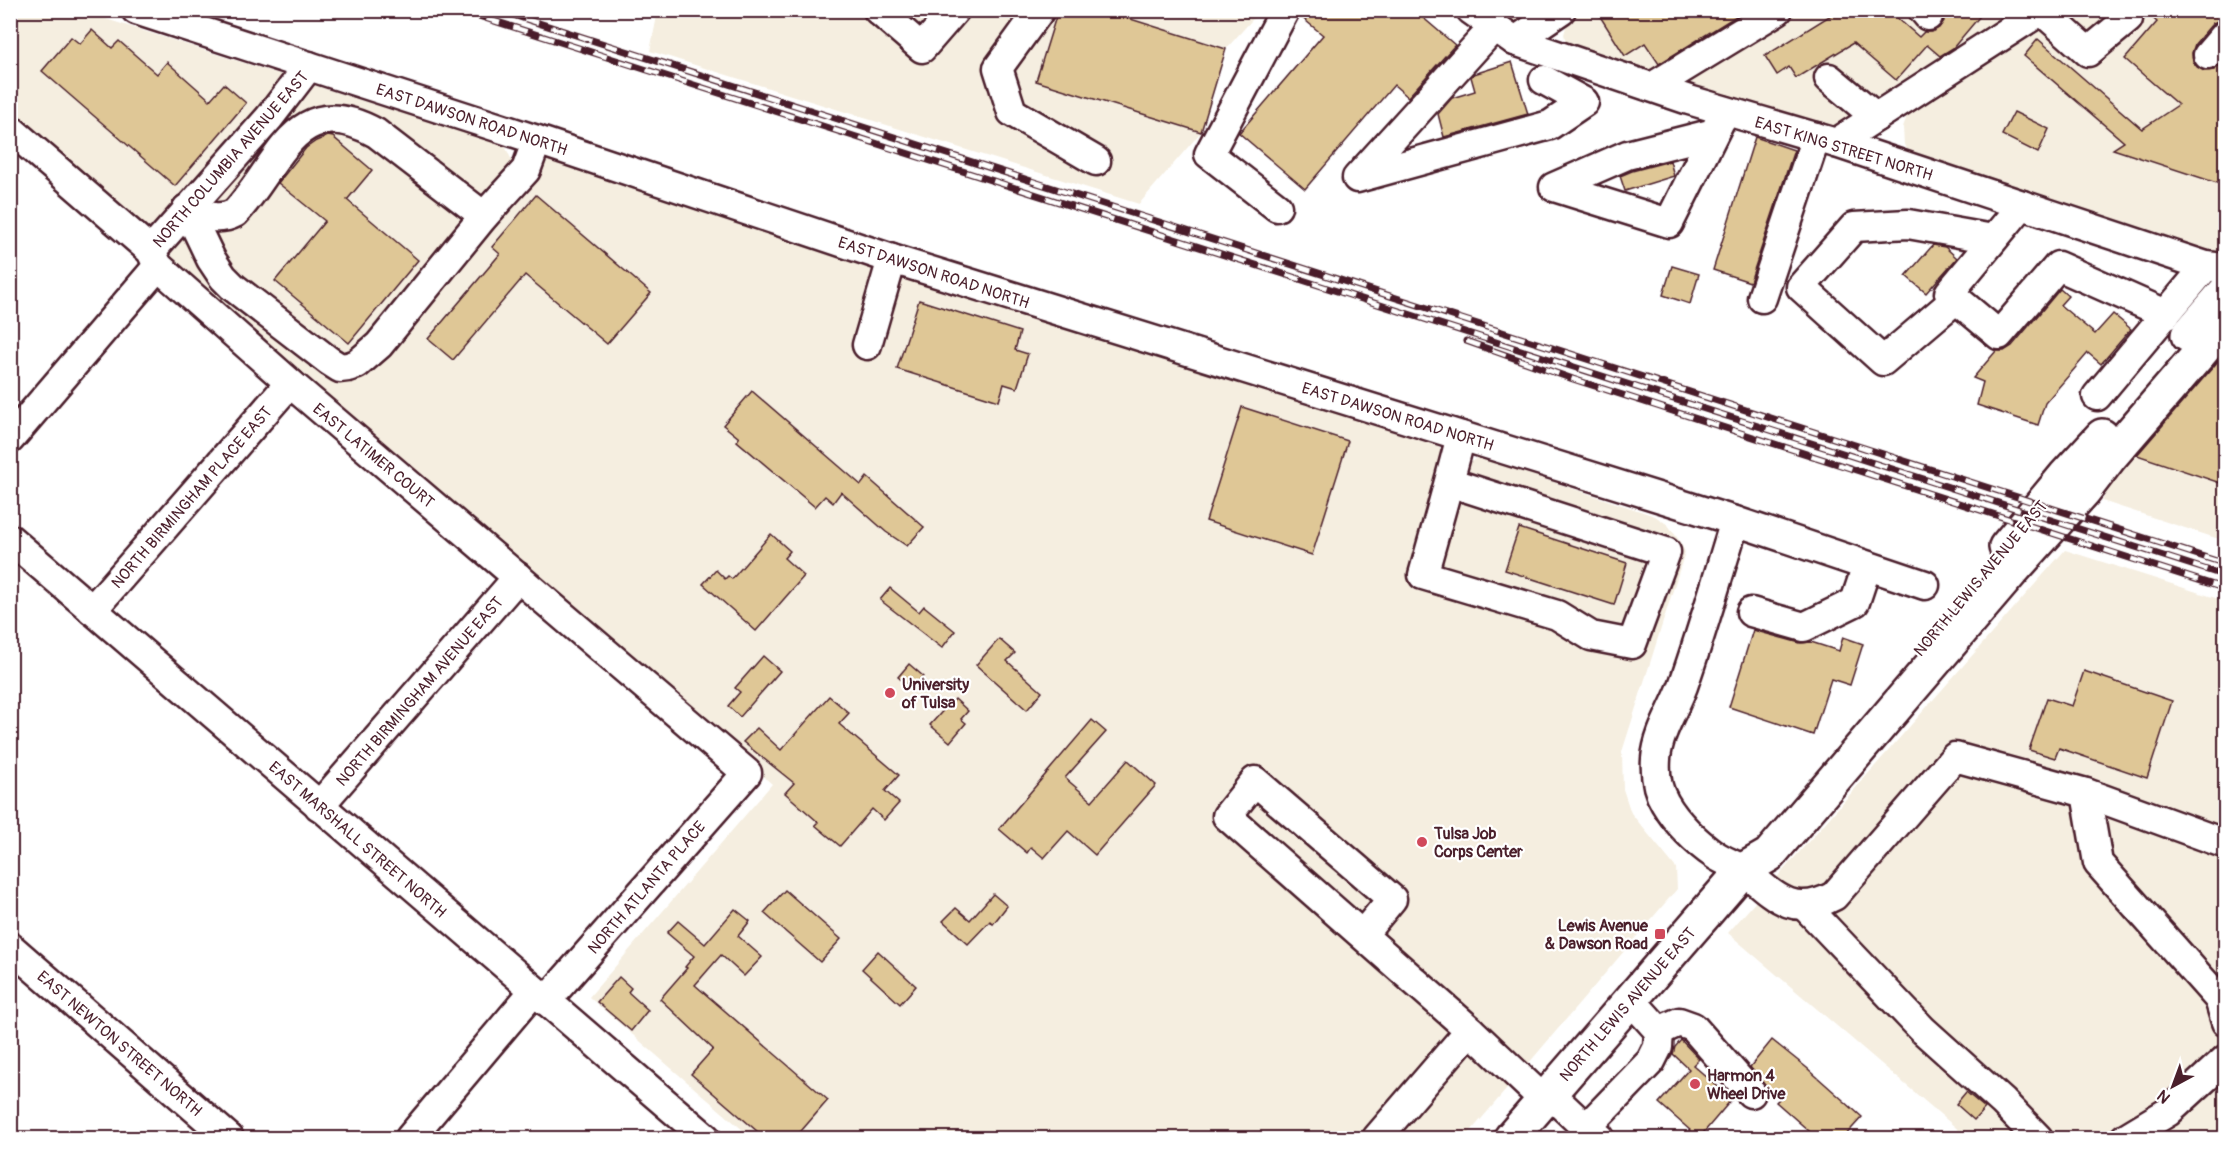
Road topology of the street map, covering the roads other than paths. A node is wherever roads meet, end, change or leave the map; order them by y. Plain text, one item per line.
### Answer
1 (136, 10) edge
2 (878, 10) edge
3 (955, 10) edge
4 (1040, 10) edge
5 (1285, 10) edge
6 (1471, 10) edge
7 (1561, 10) edge
8 (1778, 10) edge
9 (2042, 11) edge
10 (2128, 19) dead end
11 (1505, 34) junction
12 (1578, 62) junction
13 (309, 66) junction
14 (1829, 78) dead end
15 (1652, 87) junction
16 (1876, 117) junction
17 (1720, 122) junction
18 (10, 129) edge
19 (537, 140) junction
20 (1826, 140) junction
21 (1096, 161) dead end
22 (1978, 191) junction
23 (2022, 205) junction
24 (1277, 207) dead end
25 (187, 209) junction
26 (484, 216) junction
27 (1960, 234) junction
28 (1993, 239) junction
29 (154, 259) junction
30 (892, 259) junction
31 (2220, 273) edge
32 (1762, 298) dead end
33 (1956, 299) junction
34 (2166, 314) junction
35 (2226, 323) edge
36 (867, 345) dead end
37 (290, 383) junction
38 (2097, 396) dead end
39 (1461, 436) junction
40 (10, 439) edge
41 (1449, 482) junction
42 (1736, 521) junction
43 (10, 539) edge
44 (1868, 566) junction
45 (518, 577) junction
46 (1925, 585) dead end
47 (92, 610) junction
48 (1751, 612) dead end
49 (747, 773) joint
50 (2086, 793) junction
51 (319, 806) junction
52 (2226, 844) edge
53 (1743, 870) junction
54 (1805, 906) junction
55 (1363, 934) junction
56 (12, 951) edge
57 (540, 996) junction
58 (1631, 1000) junction
59 (2223, 1002) edge
60 (1470, 1030) junction
61 (1659, 1031) junction
62 (2226, 1059) edge
63 (1751, 1093) dead end
64 (1547, 1097) junction
65 (1593, 1133) edge
66 (230, 1138) edge
67 (410, 1138) edge
68 (706, 1138) edge
69 (1377, 1138) edge
70 (1511, 1138) edge
71 (2038, 1138) edge
72 (2125, 1138) edge

1 - 13 street, EAST DAWSON ROAD NORTH
2 - 3 street
4 - 21 street
5 - 24 street
6 - 11 street, EAST KING STREET NORTH
7 - 11 street
8 - 15 street
9 - 10 street
9 - 16 street
11 - 12 street, EAST KING STREET NORTH
11 - 12 street
12 - 15 street, EAST KING STREET NORTH
13 - 19 street, EAST DAWSON ROAD NORTH
13 - 25 street, NORTH COLUMBIA AVENUE EAST
14 - 16 street
15 - 17 street, EAST KING STREET NORTH
16 - 20 street
17 - 17 street
17 - 20 street, EAST KING STREET NORTH
18 - 29 street, EAST LATIMER COURT
19 - 26 street
19 - 30 street, EAST DAWSON ROAD NORTH
20 - 22 street, EAST KING STREET NORTH
20 - 32 street
22 - 23 street, EAST KING STREET NORTH
22 - 27 street
23 - 28 street
23 - 31 street, EAST KING STREET NORTH
25 - 26 street
25 - 26 street
25 - 29 street, NORTH COLUMBIA AVENUE EAST
27 - 28 street
27 - 33 street
28 - 33 street
29 - 37 street, EAST LATIMER COURT
29 - 40 street, NORTH COLUMBIA AVENUE EAST
30 - 36 street
30 - 39 street, EAST DAWSON ROAD NORTH
31 - 34 street
31 - 53 main road, NORTH LEWIS AVENUE EAST
33 - 34 street
34 - 38 street
35 - 53 main road, NORTH LEWIS AVENUE EAST
37 - 45 street, EAST LATIMER COURT
37 - 47 street, NORTH BIRMINGHAM PLACE EAST
39 - 41 street
39 - 42 street, EAST DAWSON ROAD NORTH
41 - 41 street
42 - 44 street, EAST DAWSON ROAD NORTH
42 - 53 street
43 - 47 street, EAST MARSHALL STREET NORTH
44 - 46 street, EAST DAWSON ROAD NORTH
44 - 48 street
45 - 49 street, EAST LATIMER COURT
45 - 51 street, NORTH BIRMINGHAM AVENUE EAST
47 - 51 street, EAST MARSHALL STREET NORTH
49 - 57 street, NORTH ATLANTA PLACE
50 - 52 street
50 - 54 street
50 - 59 street
51 - 57 street, EAST MARSHALL STREET NORTH
53 - 54 street
53 - 58 main road, NORTH LEWIS AVENUE EAST
54 - 71 street
55 - 55 street
55 - 60 street
56 - 66 street, EAST NEWTON STREET NORTH
57 - 67 street, NORTH ATLANTA PLACE
57 - 68 street, EAST MARSHALL STREET NORTH
58 - 61 street
58 - 64 main road, NORTH LEWIS AVENUE EAST
60 - 64 street
60 - 69 street
61 - 63 street
61 - 65 street
62 - 72 street
64 - 65 street
64 - 70 main road, NORTH LEWIS AVENUE EAST

